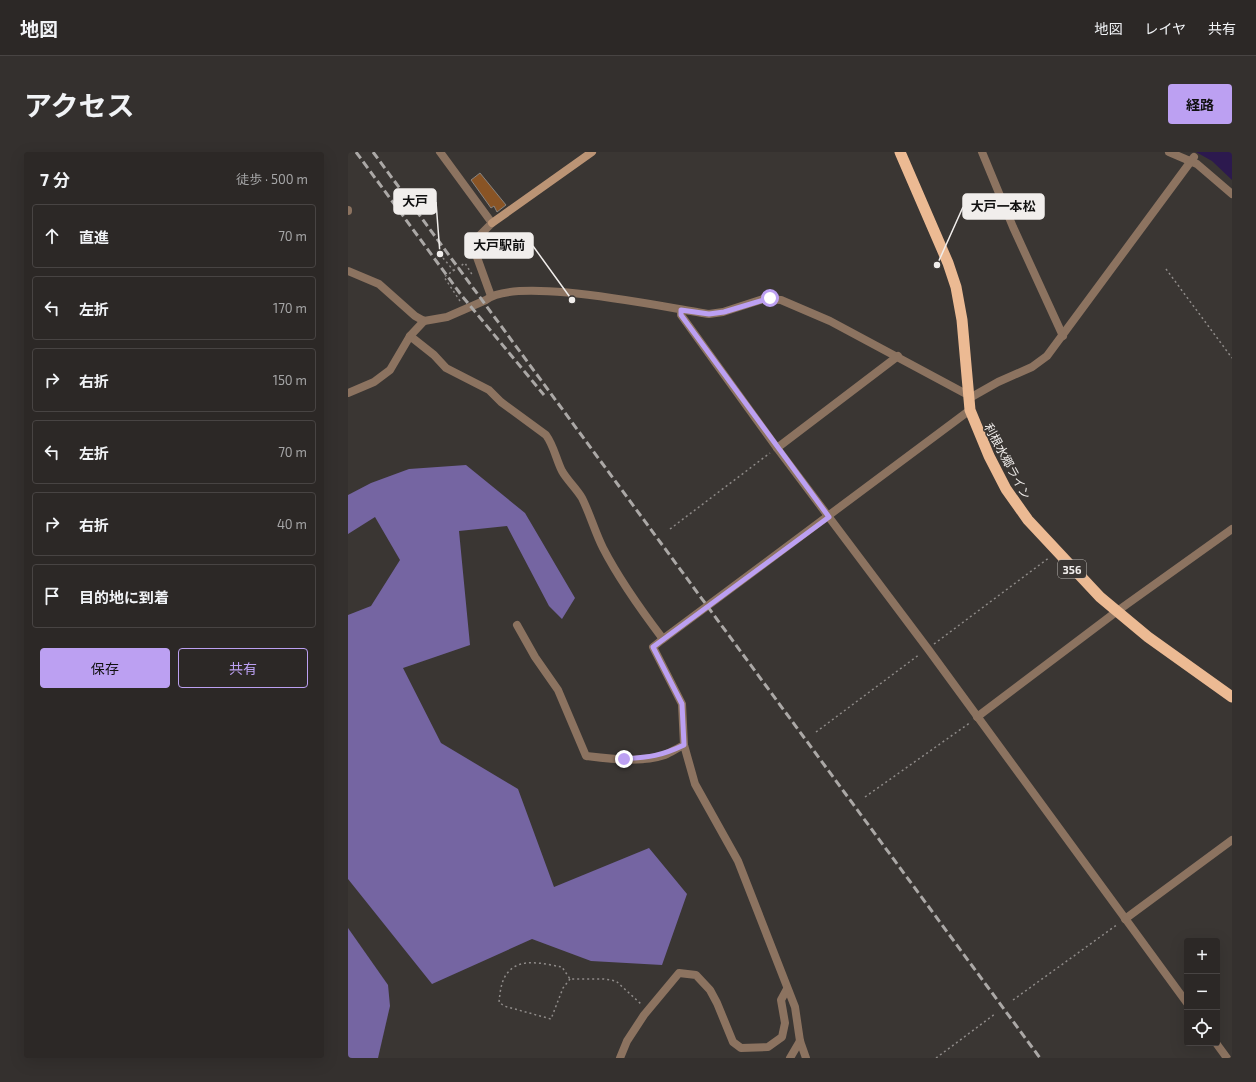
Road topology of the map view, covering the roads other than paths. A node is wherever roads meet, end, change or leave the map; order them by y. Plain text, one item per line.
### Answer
1 (440, 152) edge
2 (592, 152) edge
3 (900, 152) edge
4 (982, 152) edge
5 (1169, 152) edge
6 (1193, 159) junction
7 (1232, 194) edge
8 (492, 223) junction
9 (348, 271) edge
10 (491, 296) junction
11 (681, 310) junction
12 (424, 321) junction
13 (410, 336) junction
14 (1064, 336) junction
15 (898, 356) junction
16 (348, 393) edge
17 (968, 397) junction
18 (970, 410) junction
19 (777, 448) junction
20 (829, 517) junction
21 (1232, 529) edge
22 (1116, 612) junction
23 (517, 625) dead end
24 (663, 640) junction
25 (1232, 697) edge
26 (978, 717) junction
27 (684, 745) junction
28 (1232, 840) edge
29 (1125, 919) junction
30 (786, 989) junction
31 (1184, 999) edge
32 (800, 1041) junction
33 (1218, 1046) edge
34 (620, 1058) edge
35 (790, 1058) edge
36 (806, 1058) edge
37 (1227, 1058) edge

1 - 8 street
2 - 8 main road
3 - 17 highway, 利根水郷ライン / 356
4 - 14 street
5 - 6 street
6 - 7 street
6 - 14 street
8 - 10 street
9 - 12 street
10 - 11 street
10 - 12 street
11 - 15 street
11 - 19 street
12 - 13 street
13 - 16 street
13 - 24 street
14 - 17 street
15 - 17 street
15 - 19 street
17 - 18 highway, 利根水郷ライン / 356
18 - 20 street
18 - 22 highway, 利根水郷ライン / 356
19 - 20 street
20 - 24 street
20 - 26 street
21 - 22 street
22 - 25 highway, 利根水郷ライン / 356
22 - 26 street
23 - 27 street
24 - 27 street
26 - 29 street
27 - 30 street
28 - 29 street
29 - 31 street
30 - 32 street
30 - 34 street
32 - 35 street
32 - 36 street
33 - 37 street

